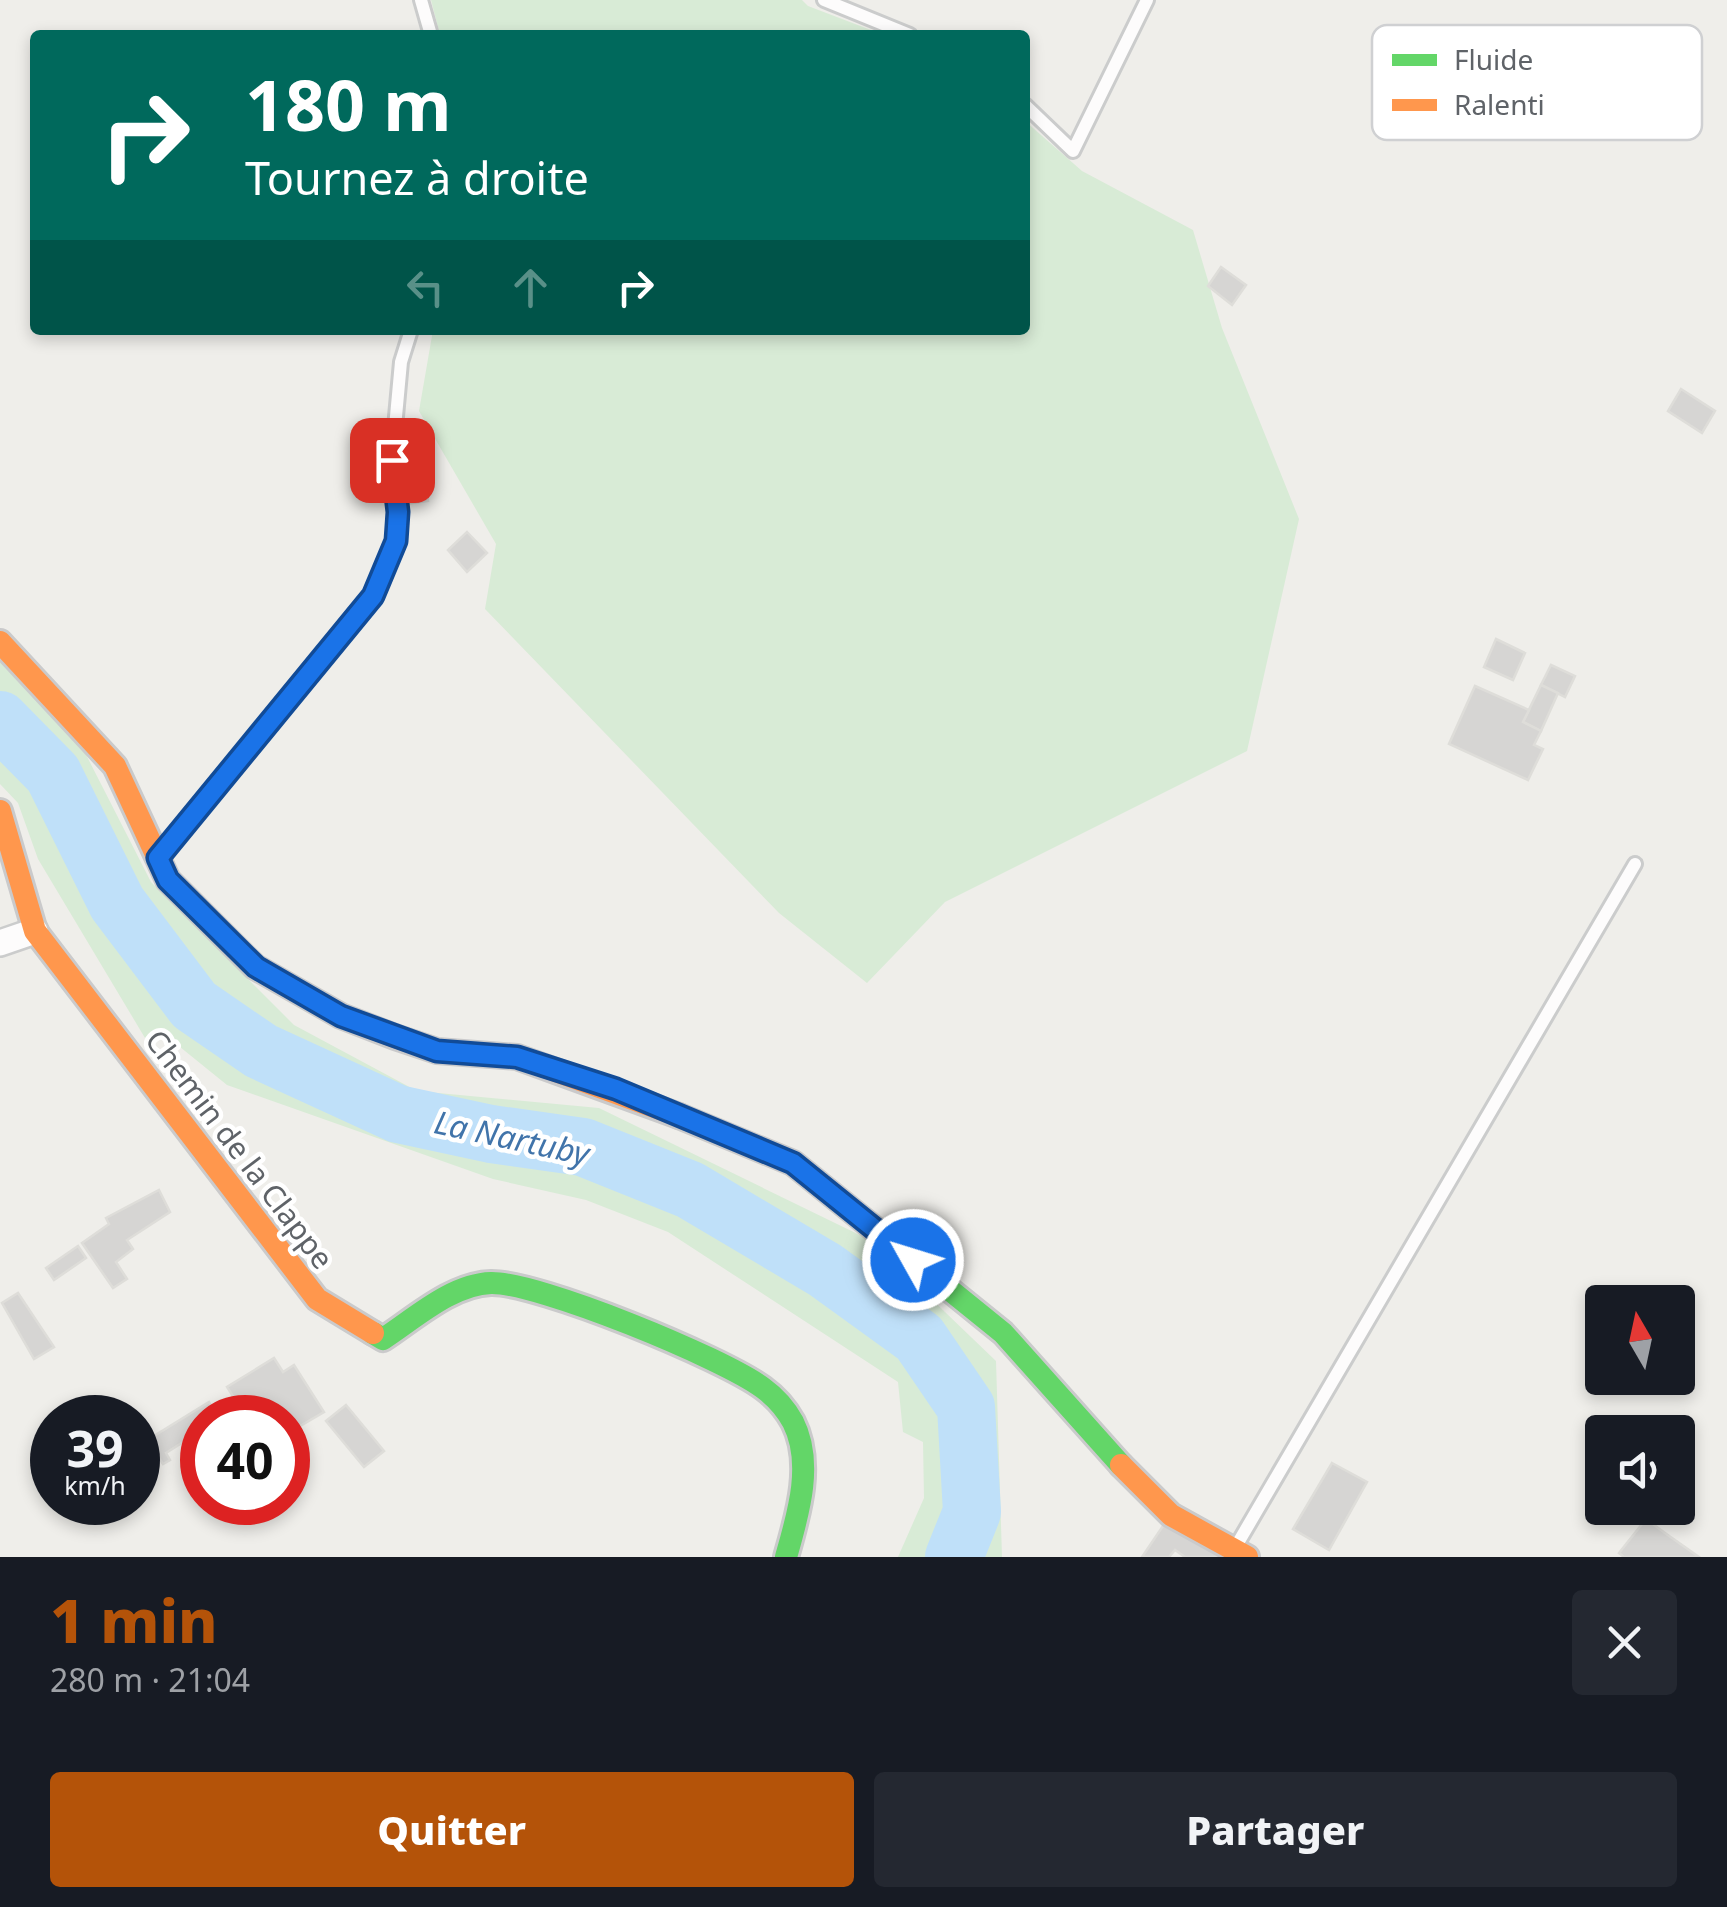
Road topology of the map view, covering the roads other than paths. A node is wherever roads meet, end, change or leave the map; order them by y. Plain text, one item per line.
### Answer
1 (421, 0) edge
2 (824, 0) edge
3 (1147, 0) edge
4 (429, 30) edge
5 (898, 30) edge
6 (1030, 109) edge
7 (409, 335) edge
8 (0, 642) edge
9 (0, 812) edge
10 (158, 858) junction
11 (1635, 864) dead end
12 (35, 931) junction
13 (0, 943) edge
14 (1241, 1554) edge
15 (786, 1557) edge

1 - 4 lane
2 - 5 lane
3 - 6 lane
7 - 10 lane
8 - 10 street
9 - 12 street, Chemin de la Clappe
10 - 14 street
11 - 14 lane
12 - 13 street
12 - 15 street, Chemin de la Clappe

